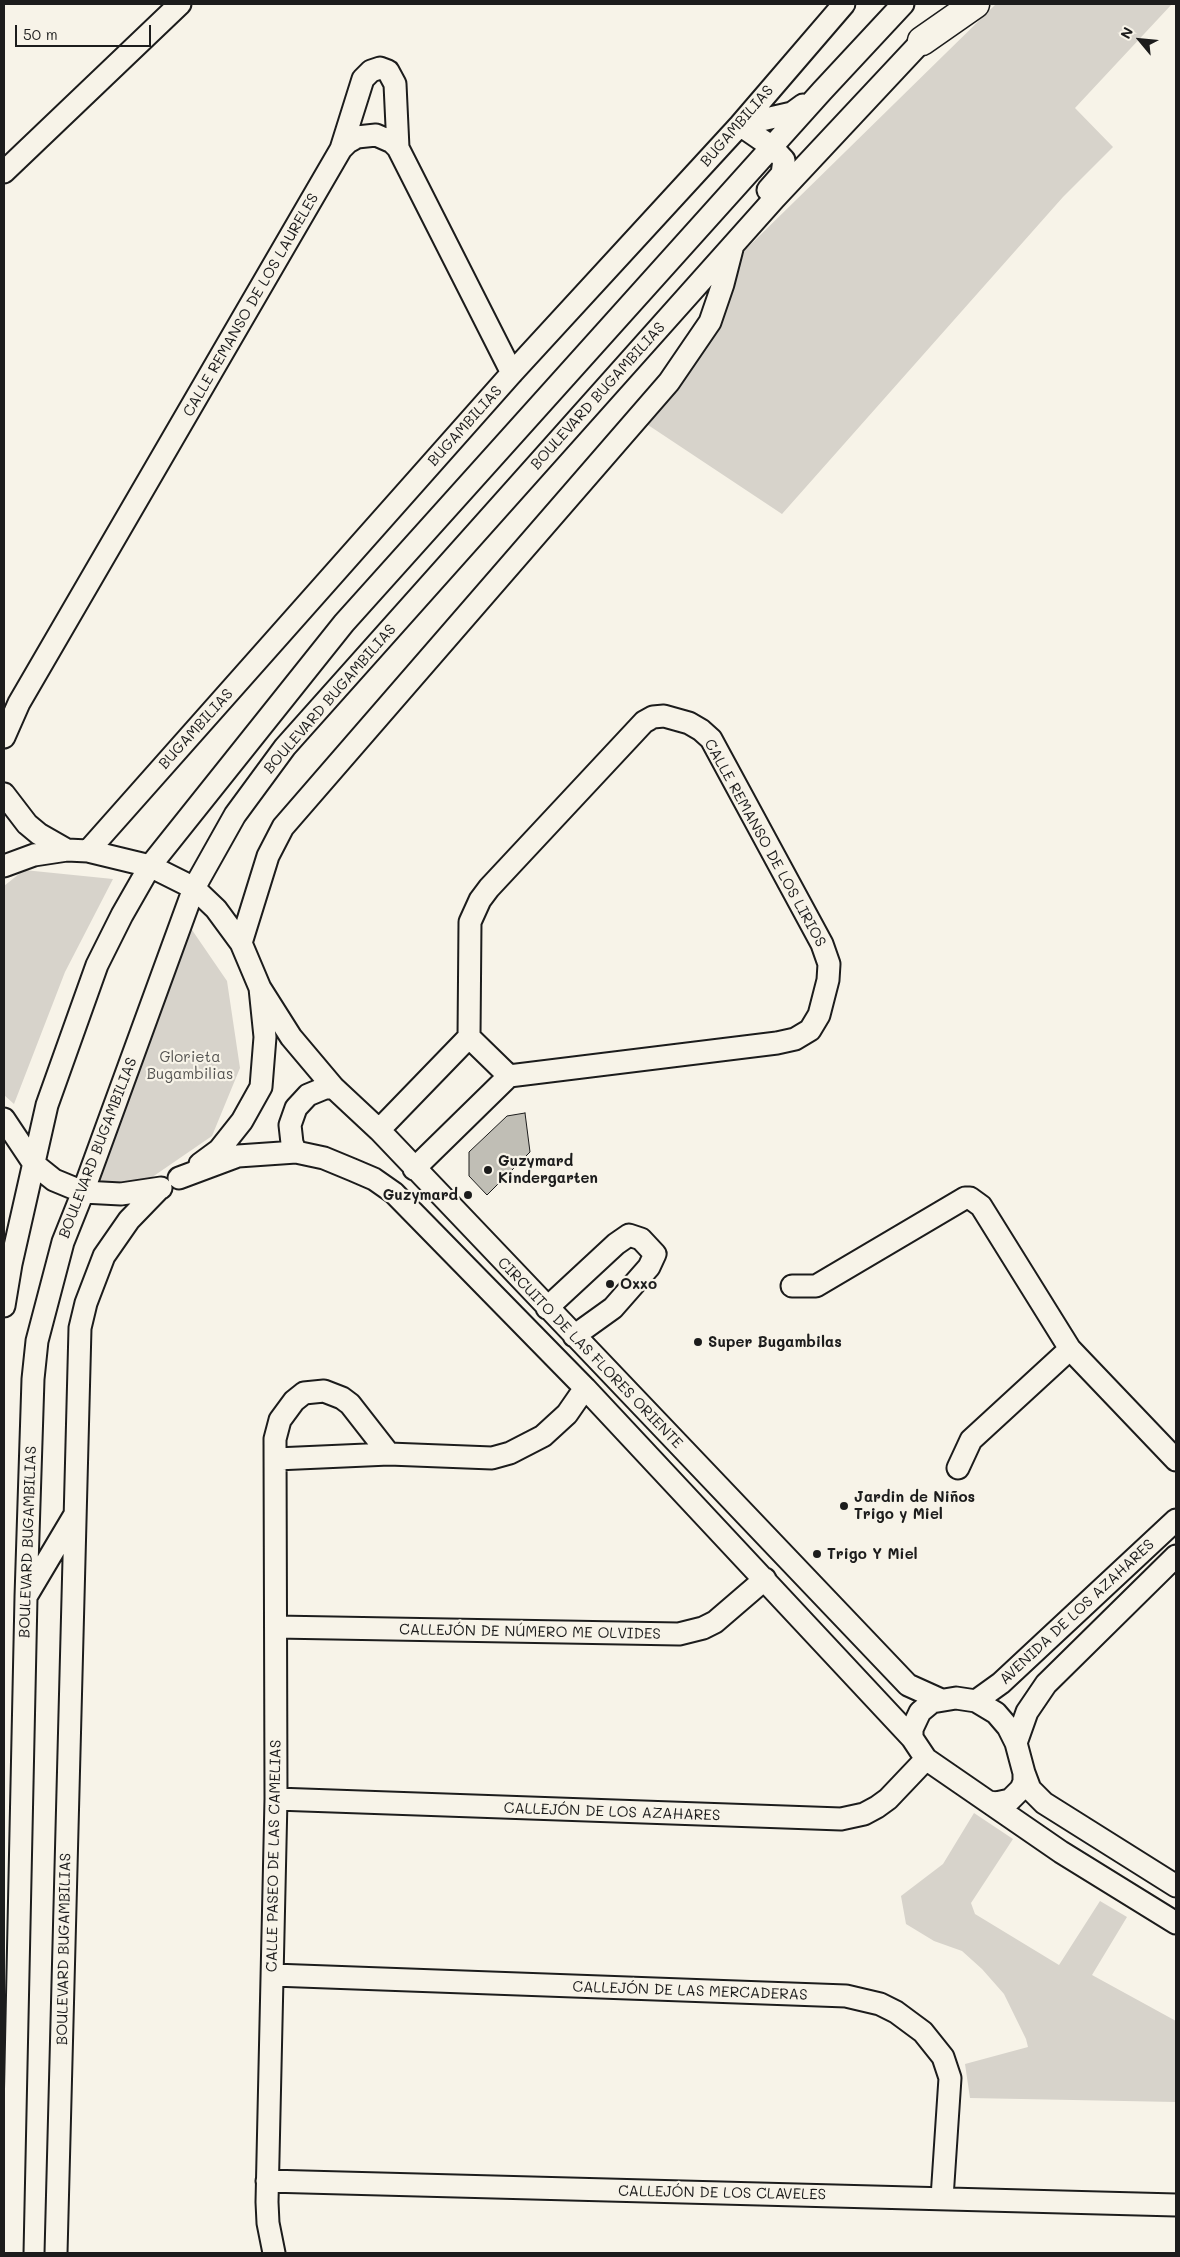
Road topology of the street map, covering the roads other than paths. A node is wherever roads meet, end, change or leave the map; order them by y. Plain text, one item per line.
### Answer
1 (180, 4) edge
2 (844, 4) edge
3 (903, 4) edge
4 (954, 4) edge
5 (975, 4) edge
6 (922, 41) junction
7 (822, 91) junction
8 (740, 125) junction
9 (772, 147) junction
10 (398, 148) junction
11 (341, 149) junction
12 (6, 165) edge
13 (738, 240) junction
14 (512, 373) junction
15 (4, 737) edge
16 (4, 794) edge
17 (78, 850) junction
18 (4, 866) edge
19 (150, 866) junction
20 (194, 888) junction
21 (240, 943) junction
22 (260, 988) junction
23 (469, 1037) junction
24 (509, 1076) junction
25 (334, 1088) junction
26 (4, 1119) edge
27 (379, 1130) junction
28 (296, 1152) junction
29 (34, 1164) junction
30 (414, 1169) junction
31 (179, 1178) junction
32 (159, 1189) junction
33 (83, 1192) junction
34 (792, 1286) dead end
35 (4, 1306) edge
36 (546, 1308) junction
37 (574, 1336) junction
38 (1070, 1349) junction
39 (585, 1388) junction
40 (389, 1454) junction
41 (276, 1459) junction
42 (1176, 1460) edge
43 (958, 1468) dead end
44 (75, 1514) junction
45 (1176, 1520) edge
46 (1173, 1566) edge
47 (765, 1579) junction
48 (26, 1597) junction
49 (276, 1627) junction
50 (939, 1699) junction
51 (976, 1701) junction
52 (912, 1738) junction
53 (1016, 1743) junction
54 (926, 1759) junction
55 (1024, 1774) junction
56 (276, 1799) junction
57 (989, 1802) junction
58 (1176, 1886) edge
59 (1176, 1923) edge
60 (273, 1975) junction
61 (267, 2181) junction
62 (942, 2198) junction
63 (1176, 2205) edge
64 (12, 2253) edge
65 (56, 2253) edge
66 (274, 2253) edge

1 - 12 street
2 - 8 street, BUGAMBILIAS
3 - 7 street
4 - 6 highway
5 - 6 highway
6 - 13 street, BOULEVARD BUGAMBILIAS
7 - 8 street
7 - 9 street
8 - 9 street
8 - 14 street, BUGAMBILIAS
9 - 13 street
9 - 19 street
10 - 11 street, CALLE REMANSO DE LOS LAURELES
10 - 11 street
10 - 14 street
11 - 15 street, CALLE REMANSO DE LOS LAURELES
13 - 20 street, BOULEVARD BUGAMBILIAS
13 - 21 street, BOULEVARD BUGAMBILIAS
14 - 17 street, BUGAMBILIAS
16 - 17 street
17 - 18 street
17 - 19 street
19 - 20 street
19 - 29 street
20 - 21 street
20 - 33 street, BOULEVARD BUGAMBILIAS
21 - 22 street
22 - 25 street, CIRCUITO DE LAS FLORES ORIENTE
22 - 31 street
23 - 24 street
23 - 24 street, CALLE REMANSO DE LOS LIRIOS
23 - 27 street
24 - 30 street
25 - 27 street, CIRCUITO DE LAS FLORES ORIENTE
25 - 28 street
26 - 29 street
27 - 30 street, CIRCUITO DE LAS FLORES ORIENTE
28 - 31 street, CIRCUITO DE LAS FLORES ORIENTE
28 - 39 street, CIRCUITO DE LAS FLORES ORIENTE
29 - 33 street
29 - 35 street
30 - 36 street, CIRCUITO DE LAS FLORES ORIENTE
31 - 32 street
32 - 33 street
32 - 44 street, BOULEVARD BUGAMBILIAS
33 - 48 street, BOULEVARD BUGAMBILIAS
34 - 38 street
36 - 37 street, CIRCUITO DE LAS FLORES ORIENTE
36 - 37 street
37 - 50 street, CIRCUITO DE LAS FLORES ORIENTE
38 - 42 street
38 - 43 street
39 - 40 street
39 - 47 street, CIRCUITO DE LAS FLORES ORIENTE
40 - 41 street
40 - 41 street, CALLE PASEO DE LAS CAMELIAS
41 - 49 street, CALLE PASEO DE LAS CAMELIAS
44 - 48 street
44 - 65 street, BOULEVARD BUGAMBILIAS
45 - 51 street, AVENIDA DE LOS AZAHARES
46 - 53 street, AVENIDA DE LOS AZAHARES
47 - 49 street, CALLEJÓN DE NÚMERO ME OLVIDES
47 - 52 street, CIRCUITO DE LAS FLORES ORIENTE
48 - 64 street, BOULEVARD BUGAMBILIAS
49 - 56 street, CALLE PASEO DE LAS CAMELIAS
50 - 51 street
50 - 52 street
51 - 53 street
52 - 54 street
53 - 55 street
54 - 56 street, CALLEJÓN DE LOS AZAHARES
54 - 57 street
55 - 57 street
55 - 58 street
56 - 60 street, CALLE PASEO DE LAS CAMELIAS
57 - 59 street
60 - 61 street, CALLE PASEO DE LAS CAMELIAS
60 - 62 street, CALLEJÓN DE LAS MERCADERAS
61 - 62 street, CALLEJÓN DE LOS CLAVELES
61 - 66 street, CALLE PASEO DE LAS CAMELIAS
62 - 63 street, CALLEJÓN DE LOS CLAVELES

